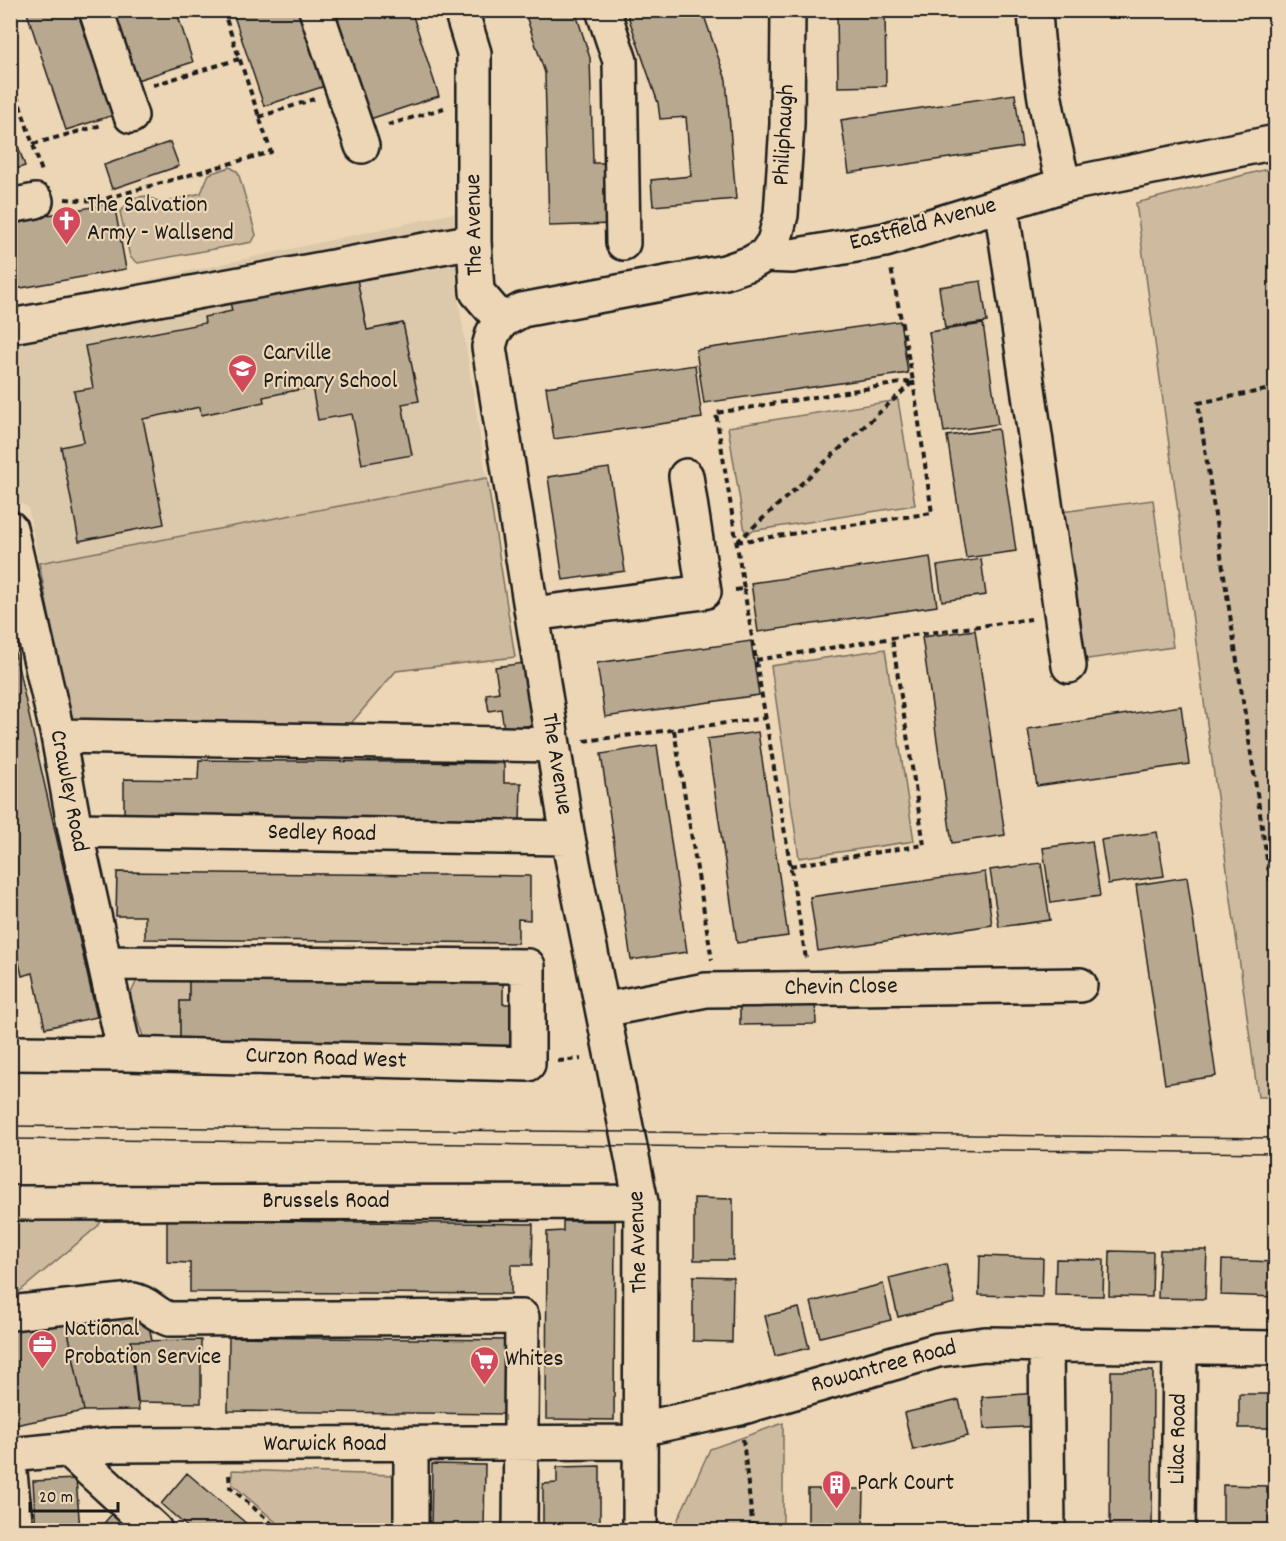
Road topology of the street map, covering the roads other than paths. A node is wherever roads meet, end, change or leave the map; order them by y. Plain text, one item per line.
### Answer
1 (96, 10) edge
2 (316, 10) edge
3 (461, 10) edge
4 (603, 10) edge
5 (788, 10) edge
6 (1035, 10) edge
7 (127, 105) road end
8 (360, 140) road end
9 (1275, 142) edge
10 (1064, 185) junction
11 (1001, 205) junction
12 (474, 241) junction
13 (623, 243) dead end
14 (765, 255) junction
15 (502, 321) junction
16 (17, 325) dead end
17 (686, 476) dead end
18 (10, 528) edge
19 (532, 614) junction
20 (1069, 666) dead end
21 (58, 736) junction
22 (553, 745) junction
23 (75, 830) junction
24 (568, 838) junction
25 (105, 963) junction
26 (1080, 985) dead end
27 (603, 1010) junction
28 (10, 1053) edge
29 (124, 1054) junction
30 (641, 1202) junction
31 (10, 1203) edge
32 (10, 1313) edge
33 (1046, 1345) junction
34 (1180, 1348) junction
35 (1275, 1348) edge
36 (640, 1436) junction
37 (521, 1443) junction
38 (411, 1444) junction
39 (67, 1449) junction
40 (10, 1455) edge
41 (10, 1473) edge
42 (16, 1530) edge
43 (155, 1530) edge
44 (411, 1530) edge
45 (520, 1530) edge
46 (640, 1530) edge
47 (1048, 1530) edge
48 (1178, 1530) edge

1 - 7 street
2 - 8 street
3 - 12 street, The Avenue
4 - 13 street
5 - 14 street, Philiphaugh
6 - 10 street
9 - 10 street, Eastfield Avenue
10 - 11 street, Eastfield Avenue
11 - 14 street, Eastfield Avenue
11 - 20 street
12 - 15 street, The Avenue
12 - 16 street
14 - 15 street, Eastfield Avenue
15 - 19 street, The Avenue
17 - 19 street
18 - 21 street, Crawley Road
19 - 22 street, The Avenue
21 - 22 street
21 - 23 street, Crawley Road
22 - 24 street, The Avenue
23 - 24 street, Sedley Road
23 - 25 street, Crawley Road
24 - 27 street, The Avenue
25 - 29 street, Crawley Road
25 - 29 street, Curzon Road West
26 - 27 street, Chevin Close
27 - 30 street, The Avenue
28 - 29 street, Curzon Road West
30 - 31 street, Brussels Road
30 - 36 street, The Avenue
32 - 37 street
33 - 34 street, Rowantree Road
33 - 36 street, Rowantree Road
33 - 47 street
34 - 35 street, Rowantree Road
34 - 48 street, Lilac Road
36 - 37 street, Warwick Road
36 - 46 street, The Avenue
37 - 38 street, Warwick Road
37 - 45 street
38 - 39 street, Warwick Road
38 - 44 street
39 - 40 street, Warwick Road
39 - 43 street
41 - 42 street

